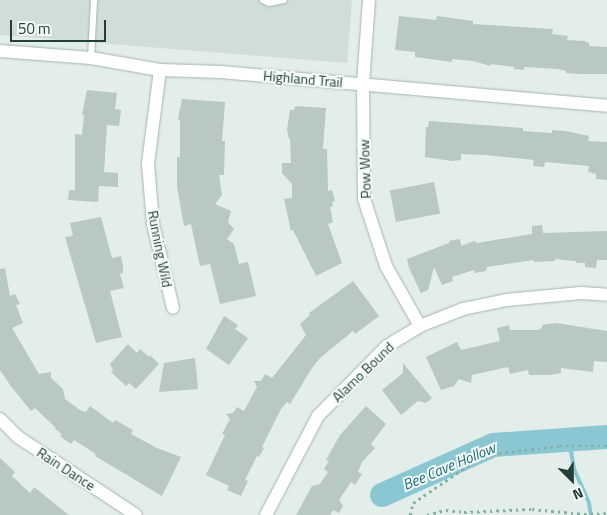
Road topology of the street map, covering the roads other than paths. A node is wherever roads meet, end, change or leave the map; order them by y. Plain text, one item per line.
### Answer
1 (94, 0) edge
2 (263, 0) edge
3 (284, 0) edge
4 (369, 0) edge
5 (0, 51) edge
6 (91, 58) junction
7 (160, 70) junction
8 (363, 84) junction
9 (607, 106) edge
10 (607, 295) edge
11 (173, 308) dead end
12 (420, 326) junction
13 (0, 419) edge
14 (136, 515) edge
15 (266, 515) edge

1 - 6 lane
2 - 3 lane
4 - 8 street, Pow Wow
5 - 6 street, Highland Trail
6 - 7 street, Highland Trail
7 - 8 street, Highland Trail
7 - 11 street, Running Wild
8 - 9 street, Highland Trail
8 - 12 street, Pow Wow
10 - 12 street, Alamo Bound
12 - 15 street, Alamo Bound
13 - 14 street, Rain Dance

